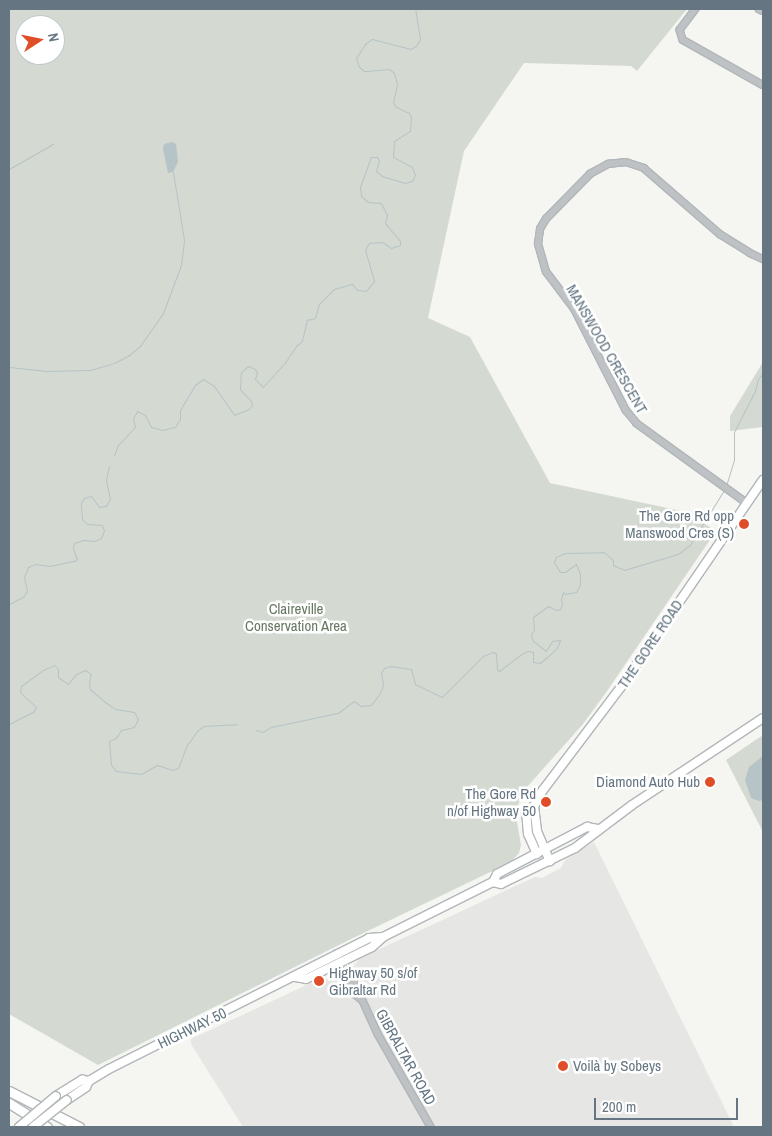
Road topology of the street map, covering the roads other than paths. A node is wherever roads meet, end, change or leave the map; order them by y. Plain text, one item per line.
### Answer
1 (696, 9) edge
2 (759, 9) edge
3 (763, 11) edge
4 (763, 85) edge
5 (763, 259) edge
6 (763, 480) edge
7 (746, 503) junction
8 (763, 718) edge
9 (534, 806) junction
10 (598, 829) junction
11 (546, 850) junction
12 (537, 854) junction
13 (550, 861) junction
14 (493, 882) junction
15 (383, 937) junction
16 (337, 953) junction
17 (342, 962) junction
18 (295, 977) junction
19 (89, 1081) junction
20 (9, 1090) edge
21 (9, 1103) edge
22 (19, 1127) edge
23 (32, 1127) edge
24 (47, 1127) edge
25 (79, 1127) edge
26 (431, 1127) edge

1 - 4 street
2 - 3 street
5 - 7 street, MANSWOOD CRESCENT
6 - 7 main road, THE GORE ROAD
7 - 9 main road, THE GORE ROAD
8 - 10 main road, HIGHWAY 50
9 - 11 main road
9 - 12 main road, THE GORE ROAD
10 - 11 main road, HIGHWAY 50
10 - 13 main road, HIGHWAY 50
11 - 12 main road, HIGHWAY 50
11 - 13 main road
12 - 14 main road, HIGHWAY 50
13 - 14 main road, HIGHWAY 50
14 - 15 main road, HIGHWAY 50
15 - 16 main road, HIGHWAY 50
15 - 17 main road, HIGHWAY 50
16 - 17 street, GIBRALTAR ROAD
16 - 18 main road, HIGHWAY 50
17 - 18 main road, HIGHWAY 50
17 - 26 street, GIBRALTAR ROAD
18 - 19 main road, HIGHWAY 50
19 - 22 main road, HIGHWAY 50, bridge
19 - 23 main road, HIGHWAY 50, bridge
20 - 25 highway
21 - 24 highway

